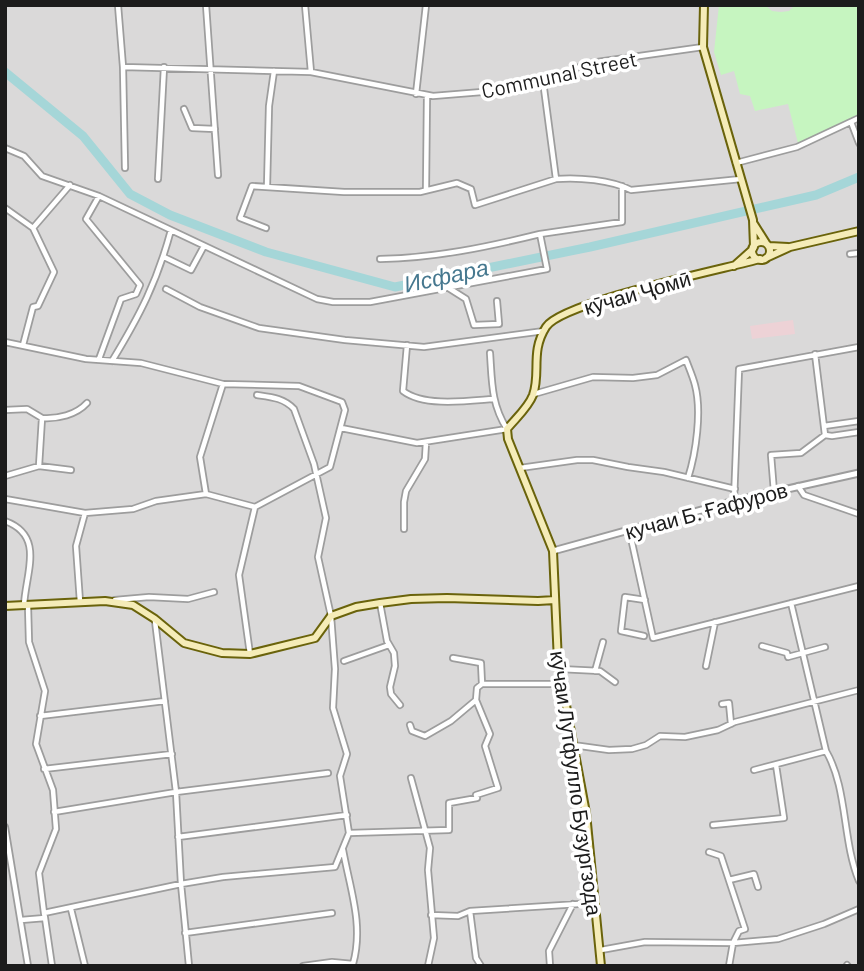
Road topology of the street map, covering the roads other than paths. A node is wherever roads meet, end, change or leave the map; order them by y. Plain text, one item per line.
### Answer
1 (118, 5) edge
2 (206, 5) edge
3 (305, 5) edge
4 (426, 5) edge
5 (704, 5) edge
6 (703, 47) junction
7 (123, 67) junction
8 (164, 67) junction
9 (212, 69) junction
10 (274, 71) junction
11 (312, 72) junction
12 (542, 81) junction
13 (416, 94) junction
14 (426, 95) junction
15 (184, 109) dead end
16 (859, 118) edge
17 (851, 122) junction
18 (215, 129) junction
19 (859, 143) edge
20 (5, 148) edge
21 (736, 163) junction
22 (125, 168) dead end
23 (218, 175) dead end
24 (556, 178) junction
25 (158, 179) dead end
26 (741, 179) junction
27 (622, 185) junction
28 (70, 186) junction
29 (267, 187) junction
30 (426, 190) junction
31 (99, 195) junction
32 (5, 208) edge
33 (754, 222) junction
34 (33, 228) junction
35 (266, 228) dead end
36 (171, 230) junction
37 (859, 231) edge
38 (541, 236) junction
39 (767, 245) junction
40 (204, 246) junction
41 (790, 247) junction
42 (753, 248) junction
43 (859, 253) edge
44 (850, 254) dead end
45 (164, 257) junction
46 (380, 259) dead end
47 (763, 259) junction
48 (734, 266) junction
49 (446, 287) junction
50 (166, 289) dead end
51 (497, 301) dead end
52 (544, 331) junction
53 (5, 342) edge
54 (23, 345) junction
55 (407, 345) junction
56 (859, 347) edge
57 (490, 353) dead end
58 (815, 354) junction
59 (99, 359) junction
60 (112, 360) junction
61 (223, 384) junction
62 (533, 394) junction
63 (257, 395) dead end
64 (493, 400) junction
65 (87, 403) dead end
66 (5, 410) edge
67 (41, 418) junction
68 (859, 421) edge
69 (824, 426) junction
70 (341, 428) junction
71 (507, 429) junction
72 (859, 432) edge
73 (825, 435) junction
74 (426, 442) junction
75 (39, 466) junction
76 (520, 468) junction
77 (71, 470) dead end
78 (859, 473) edge
79 (316, 475) junction
80 (5, 476) edge
81 (688, 478) junction
82 (798, 486) junction
83 (735, 489) junction
84 (774, 492) junction
85 (206, 494) junction
86 (5, 499) edge
87 (734, 501) junction
88 (255, 507) junction
89 (85, 513) junction
90 (859, 514) edge
91 (5, 521) edge
92 (404, 529) dead end
93 (629, 529) junction
94 (553, 551) junction
95 (859, 586) edge
96 (214, 592) dead end
97 (555, 600) junction
98 (645, 600) junction
99 (105, 601) junction
100 (80, 602) junction
101 (380, 603) junction
102 (792, 603) junction
103 (5, 606) edge
104 (26, 606) junction
105 (331, 616) junction
106 (155, 619) junction
107 (715, 622) junction
108 (644, 636) dead end
109 (603, 642) dead end
110 (389, 645) junction
111 (762, 646) dead end
112 (825, 648) dead end
113 (803, 653) junction
114 (250, 654) junction
115 (453, 658) dead end
116 (344, 661) dead end
117 (706, 666) dead end
118 (559, 668) junction
119 (595, 671) junction
120 (615, 682) dead end
121 (482, 684) junction
122 (561, 684) junction
123 (859, 690) edge
124 (476, 700) junction
125 (814, 700) junction
126 (165, 701) junction
127 (722, 704) dead end
128 (400, 705) dead end
129 (40, 716) junction
130 (731, 724) junction
131 (410, 725) dead end
132 (573, 745) junction
133 (826, 751) junction
134 (172, 754) junction
135 (776, 765) junction
136 (44, 769) junction
137 (754, 770) dead end
138 (328, 773) dead end
139 (411, 778) dead end
140 (176, 792) junction
141 (54, 812) junction
142 (347, 816) junction
143 (713, 825) dead end
144 (5, 827) edge
145 (426, 831) junction
146 (349, 833) junction
147 (178, 837) junction
148 (343, 849) junction
149 (709, 852) dead end
150 (729, 880) junction
151 (859, 881) edge
152 (181, 884) junction
153 (758, 887) dead end
154 (595, 903) junction
155 (573, 904) junction
156 (71, 909) junction
157 (859, 909) edge
158 (470, 911) junction
159 (332, 913) dead end
160 (431, 915) junction
161 (45, 916) junction
162 (21, 920) junction
163 (185, 933) junction
164 (733, 943) junction
165 (601, 950) junction
166 (28, 966) edge
167 (52, 966) edge
168 (85, 966) edge
169 (189, 966) edge
170 (303, 966) edge
171 (428, 966) edge
172 (481, 966) edge
173 (550, 966) edge
174 (601, 966) edge
175 (729, 966) edge

1 - 7 street
2 - 9 street
3 - 11 street
4 - 13 street
5 - 6 main road
6 - 12 street, Communal Street
6 - 21 main road
7 - 8 street, Communal Street
7 - 22 street
8 - 9 street, Communal Street
8 - 25 street
9 - 10 street, Communal Street
9 - 18 street
10 - 11 street, Communal Street
10 - 29 street
11 - 13 street, Communal Street
12 - 14 street, Communal Street
12 - 24 street
13 - 14 street, Communal Street
14 - 30 street
15 - 18 street
16 - 17 street
17 - 19 street
17 - 21 street
18 - 23 street
20 - 28 street
21 - 26 main road
24 - 27 street
24 - 30 street
26 - 27 street
26 - 33 main road
27 - 38 street
28 - 31 street
28 - 34 street
29 - 30 street
29 - 35 street
31 - 36 street
31 - 59 street
32 - 34 street
33 - 39 main road
33 - 42 main road
34 - 54 street
36 - 40 street
36 - 45 street
37 - 41 main road, кӯчаи Ҷомӣ
38 - 46 street
38 - 49 street
39 - 41 main road
39 - 42 main road
39 - 47 main road
40 - 45 street
40 - 49 street
41 - 47 main road, кӯчаи Ҷомӣ
42 - 47 main road
42 - 48 main road
43 - 44 street
45 - 60 street
47 - 48 main road, кӯчаи Ҷомӣ
48 - 52 main road, кӯчаи Ҷомӣ
49 - 51 street
50 - 55 street
52 - 55 street
52 - 62 main road
53 - 54 street
54 - 59 street
55 - 64 street
56 - 58 street
57 - 64 street
58 - 69 street
58 - 83 street
59 - 60 street
60 - 61 street
61 - 70 street
61 - 85 street
62 - 71 main road
62 - 81 street
63 - 79 street
64 - 71 street
65 - 67 street
66 - 67 street
67 - 75 street
68 - 69 street
69 - 73 street
70 - 74 street
70 - 79 street
71 - 74 street
71 - 76 main road, кӯчаи Лутфулло Бузургзода
72 - 73 street
73 - 84 street
74 - 92 street
75 - 77 street
75 - 80 street
76 - 81 street
76 - 94 main road, кӯчаи Лутфулло Бузургзода
78 - 82 street, кучаи Б. Ғафуров
79 - 88 street
79 - 105 street
81 - 83 street
82 - 84 street, кучаи Б. Ғафуров
82 - 90 street
83 - 87 street
84 - 87 street, кучаи Б. Ғафуров
85 - 88 street
85 - 89 street
86 - 89 street
87 - 93 street, кучаи Б. Ғафуров
88 - 114 street
89 - 100 street
91 - 104 street
93 - 94 street, кучаи Б. Ғафуров
93 - 98 street
94 - 97 main road, кӯчаи Лутфулло Бузургзода
95 - 102 street
96 - 99 street
97 - 101 main road
97 - 118 main road, кӯчаи Лутфулло Бузургзода
98 - 107 street
98 - 108 street
99 - 100 main road
99 - 106 main road
100 - 104 main road
101 - 105 main road
101 - 110 street
102 - 107 street
102 - 113 street
103 - 104 main road
104 - 129 street
105 - 114 main road
105 - 142 street
106 - 114 main road
106 - 126 street
107 - 117 street
109 - 119 street
110 - 116 street
110 - 128 street
111 - 113 street
112 - 113 street
113 - 125 street
115 - 121 street
118 - 119 street
118 - 122 main road, кӯчаи Лутфулло Бузургзода
119 - 120 street
121 - 122 street
121 - 124 street
122 - 132 main road, кӯчаи Лутфулло Бузургзода
123 - 125 street
124 - 131 street
124 - 145 street
125 - 130 street
125 - 133 street
126 - 129 street
126 - 134 street
127 - 130 street
129 - 136 street
130 - 132 street
132 - 154 main road, кӯчаи Лутфулло Бузургзода
133 - 135 street
133 - 151 street
134 - 136 street
134 - 140 street
135 - 137 street
135 - 143 street
136 - 141 street
138 - 140 street
139 - 145 street
140 - 141 street
140 - 147 street
141 - 161 street
142 - 146 street
142 - 147 street
144 - 162 street
145 - 146 street
145 - 160 street
146 - 148 street
147 - 152 street
148 - 152 street
148 - 170 street
149 - 150 street
150 - 153 street
150 - 164 street
152 - 156 street
152 - 163 street
154 - 155 street
154 - 165 main road, кӯчаи Лутфулло Бузургзода
155 - 158 street
155 - 173 street
156 - 161 street
156 - 168 street
157 - 164 street
158 - 160 street
158 - 172 street
159 - 163 street
160 - 171 street
161 - 162 street
161 - 167 street
162 - 166 street
163 - 169 street
164 - 165 street
164 - 175 street
165 - 174 main road, кӯчаи Лутфулло Бузургзода

